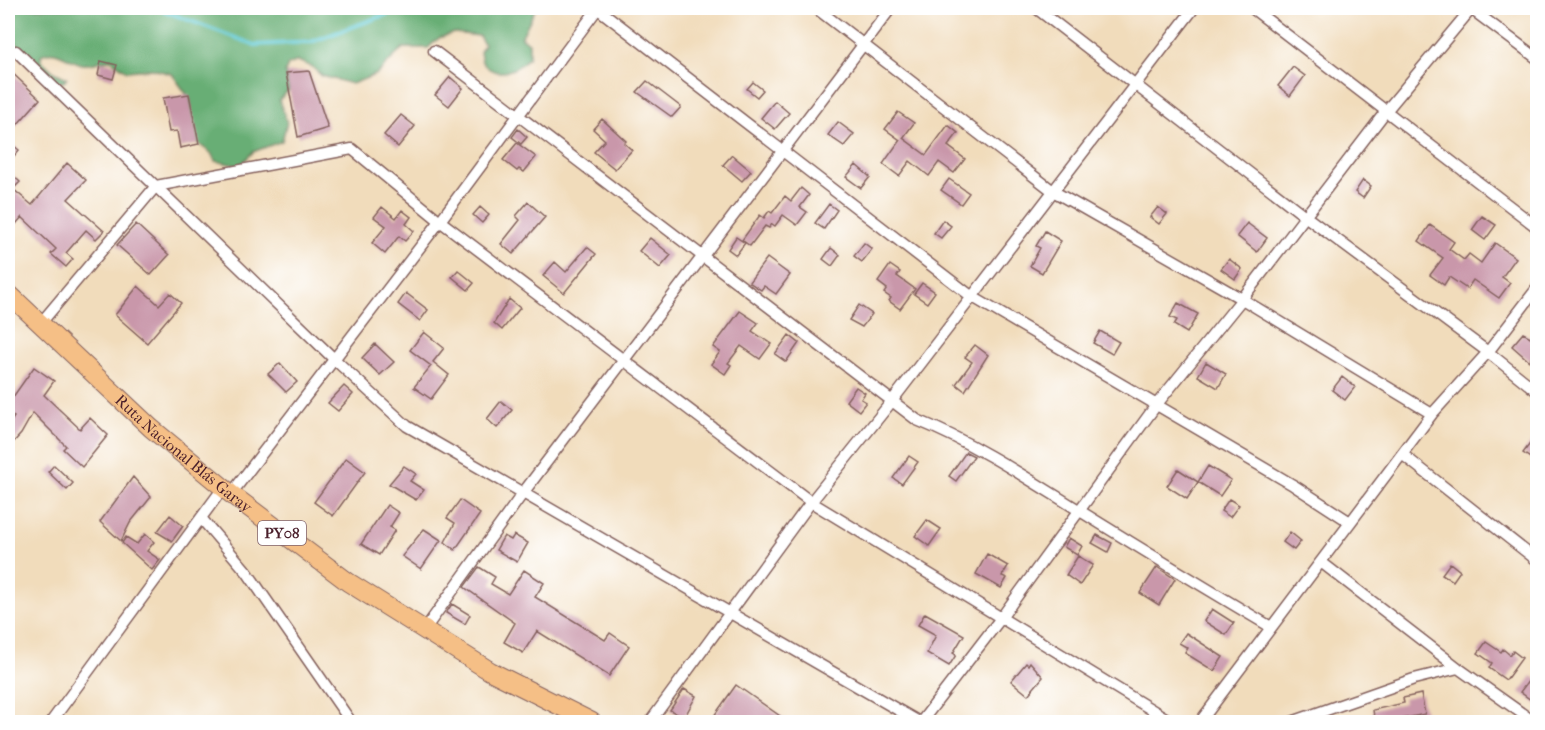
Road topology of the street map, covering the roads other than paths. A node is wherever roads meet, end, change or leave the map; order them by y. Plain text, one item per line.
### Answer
1 (597, 8) edge
2 (816, 8) edge
3 (891, 8) edge
4 (1036, 8) edge
5 (1194, 8) edge
6 (1252, 8) edge
7 (1471, 8) edge
8 (863, 45) junction
9 (16, 51) dead end
10 (434, 51) dead end
11 (1538, 59) edge
12 (1137, 84) junction
13 (1386, 111) junction
14 (517, 114) junction
15 (784, 152) junction
16 (156, 186) junction
17 (1053, 191) junction
18 (1305, 216) junction
19 (440, 221) junction
20 (1538, 228) edge
21 (702, 256) junction
22 (1538, 287) edge
23 (8, 293) edge
24 (971, 296) junction
25 (1242, 299) junction
26 (40, 324) junction
27 (1488, 352) junction
28 (333, 358) junction
29 (625, 361) junction
30 (1538, 392) edge
31 (892, 401) junction
32 (1157, 404) junction
33 (1432, 414) junction
34 (1402, 454) junction
35 (227, 491) junction
36 (523, 493) junction
37 (812, 502) junction
38 (1078, 510) junction
39 (201, 519) junction
40 (1350, 522) junction
41 (1538, 561) edge
42 (1321, 562) junction
43 (730, 611) junction
44 (1001, 618) junction
45 (1271, 627) junction
46 (425, 629) junction
47 (1458, 668) junction
48 (51, 723) edge
49 (351, 723) edge
50 (592, 723) edge
51 (650, 723) edge
52 (920, 723) edge
53 (1172, 723) edge
54 (1200, 723) edge
55 (1292, 723) edge
56 (1534, 723) edge

1 - 14 street
1 - 15 street
2 - 8 street
3 - 8 street
4 - 12 street
5 - 12 street
6 - 13 street
7 - 11 street
7 - 13 street
8 - 15 street
8 - 17 street
9 - 16 street
10 - 14 street
12 - 17 street
12 - 18 street
13 - 18 street
13 - 20 street
14 - 19 street
14 - 21 street
15 - 21 street
15 - 24 street
16 - 19 street
16 - 26 street
16 - 28 street
17 - 24 street
17 - 25 street
18 - 25 street
18 - 27 street
19 - 28 street
19 - 29 street
21 - 29 street
21 - 31 street
22 - 27 street
23 - 26 highway, Ruta Nacional Blás Garay / PY08
24 - 31 street
24 - 32 street
25 - 32 street
25 - 33 street
26 - 35 highway, Ruta Nacional Blás Garay / PY08
27 - 30 street
27 - 33 street
28 - 35 street
28 - 36 street
29 - 36 street
29 - 37 street
31 - 37 street
31 - 38 street
32 - 38 street
32 - 40 street
33 - 34 street
34 - 40 street
34 - 41 street
35 - 39 street
35 - 46 highway, Ruta Nacional Blás Garay / PY08
36 - 43 street
36 - 46 street
37 - 43 street
37 - 44 street
38 - 44 street
38 - 45 street
39 - 48 street
39 - 49 street
40 - 42 street
42 - 45 street
42 - 47 street
43 - 51 street
43 - 52 street
44 - 52 street
44 - 53 street
45 - 54 street
46 - 50 highway, Ruta Nacional Blás Garay / PY08
47 - 55 street
47 - 56 street

